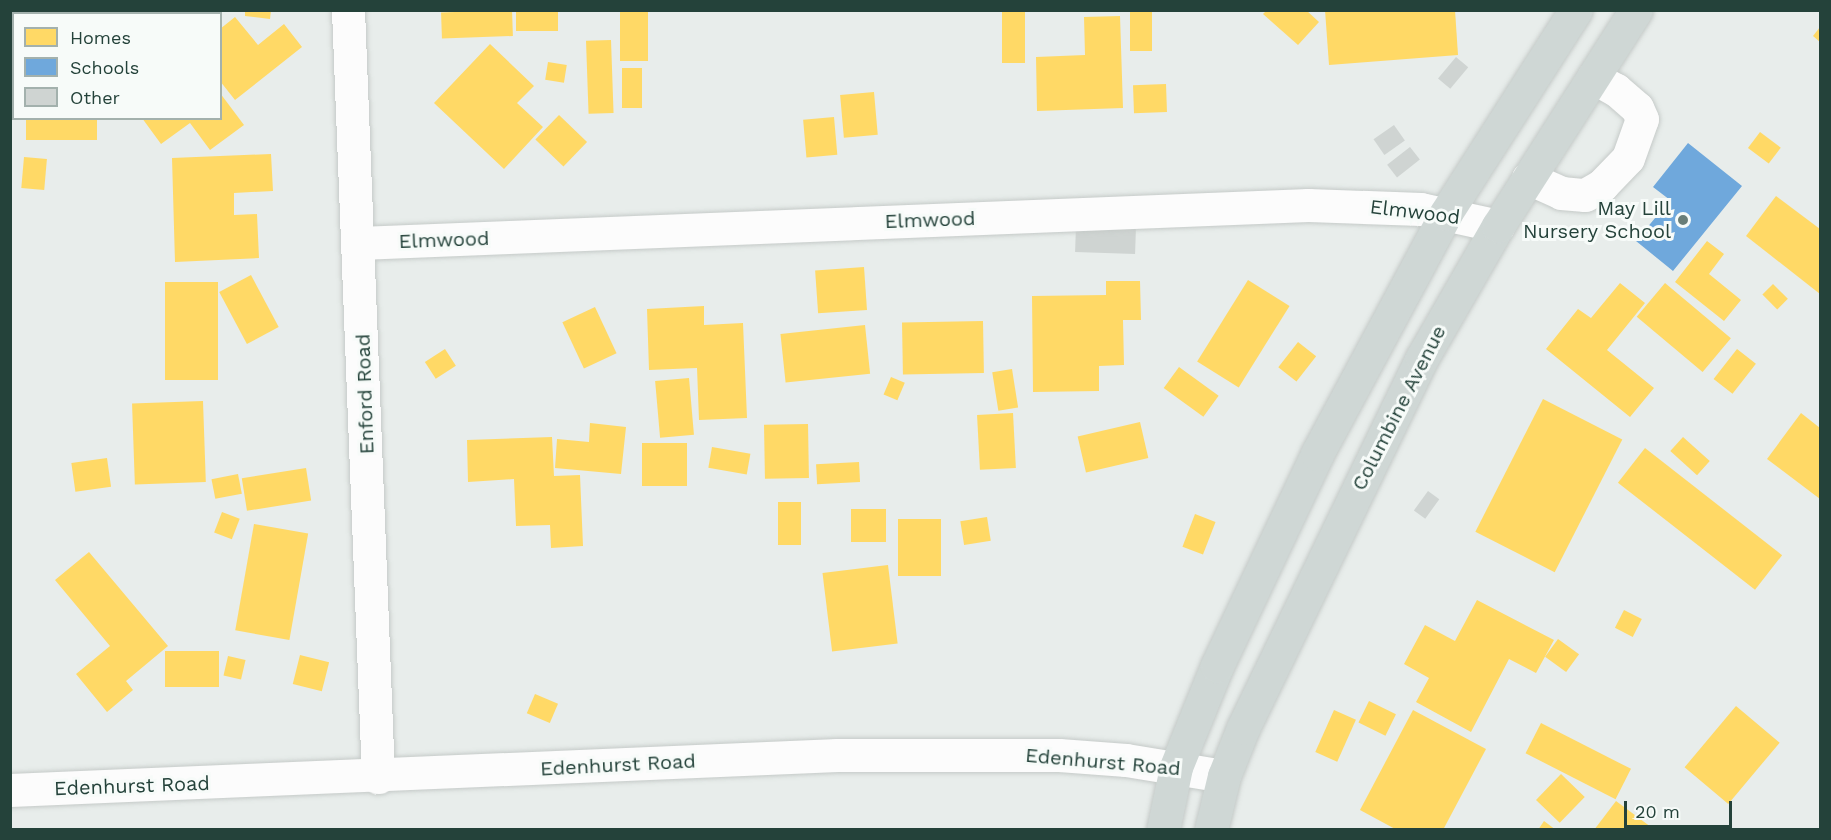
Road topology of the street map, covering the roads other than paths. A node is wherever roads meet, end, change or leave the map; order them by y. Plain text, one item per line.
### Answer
1 (348, 10) edge
2 (1576, 10) edge
3 (1636, 10) edge
4 (1593, 77) junction
5 (1528, 178) junction
6 (1446, 213) junction
7 (1498, 226) junction
8 (359, 243) junction
9 (1176, 767) junction
10 (1224, 776) junction
11 (378, 777) junction
12 (10, 790) edge
13 (1163, 830) edge
14 (1211, 830) edge

1 - 8 street, Enford Road
2 - 6 main road
3 - 4 main road, Columbine Avenue
4 - 5 main road, Columbine Avenue
4 - 5 street
5 - 7 main road, Columbine Avenue
6 - 7 street, Elmwood
6 - 8 street, Elmwood
6 - 9 main road
7 - 10 main road, Columbine Avenue
8 - 11 street, Enford Road
9 - 10 street, Edenhurst Road
9 - 11 street, Edenhurst Road
9 - 13 main road
10 - 14 main road, Columbine Avenue
11 - 12 street, Edenhurst Road

